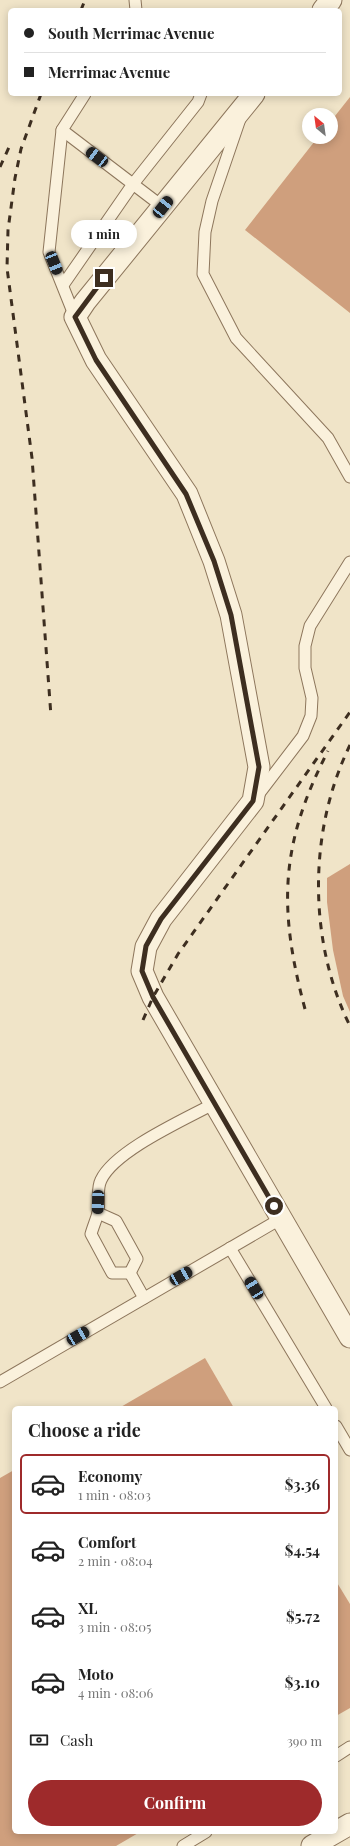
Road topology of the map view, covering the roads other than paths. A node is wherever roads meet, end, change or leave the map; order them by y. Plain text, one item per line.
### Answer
1 (331, 0) edge
2 (325, 8) edge
3 (84, 96) edge
4 (200, 96) edge
5 (250, 100) edge
6 (62, 130) junction
7 (133, 184) junction
8 (163, 207) junction
9 (62, 285) junction
10 (75, 317) junction
11 (350, 477) edge
12 (350, 562) edge
13 (253, 801) junction
14 (215, 1103) junction
15 (98, 1213) junction
16 (282, 1218) junction
17 (230, 1248) junction
18 (130, 1272) junction
19 (144, 1298) junction
20 (350, 1337) edge
21 (0, 1382) edge
22 (325, 1406) edge
23 (338, 1429) edge
24 (350, 1450) edge
25 (350, 1747) edge
26 (338, 1755) edge
27 (350, 1824) edge
28 (338, 1832) edge
29 (203, 1834) edge
30 (336, 1834) edge
31 (323, 1843) edge
32 (183, 1846) edge

1 - 2 street
3 - 6 lane
4 - 7 lane
5 - 8 street
5 - 11 lane
6 - 7 lane
6 - 9 lane
7 - 8 lane
7 - 9 lane
8 - 10 street
9 - 10 lane
10 - 13 street
12 - 13 lane
13 - 14 street
14 - 15 lane
14 - 16 street
15 - 18 lane
15 - 18 lane
16 - 17 lane
16 - 20 street
17 - 19 lane
17 - 22 lane
18 - 19 lane
19 - 21 lane
23 - 24 lane
25 - 26 lane
27 - 28 street
29 - 32 lane
30 - 31 street

